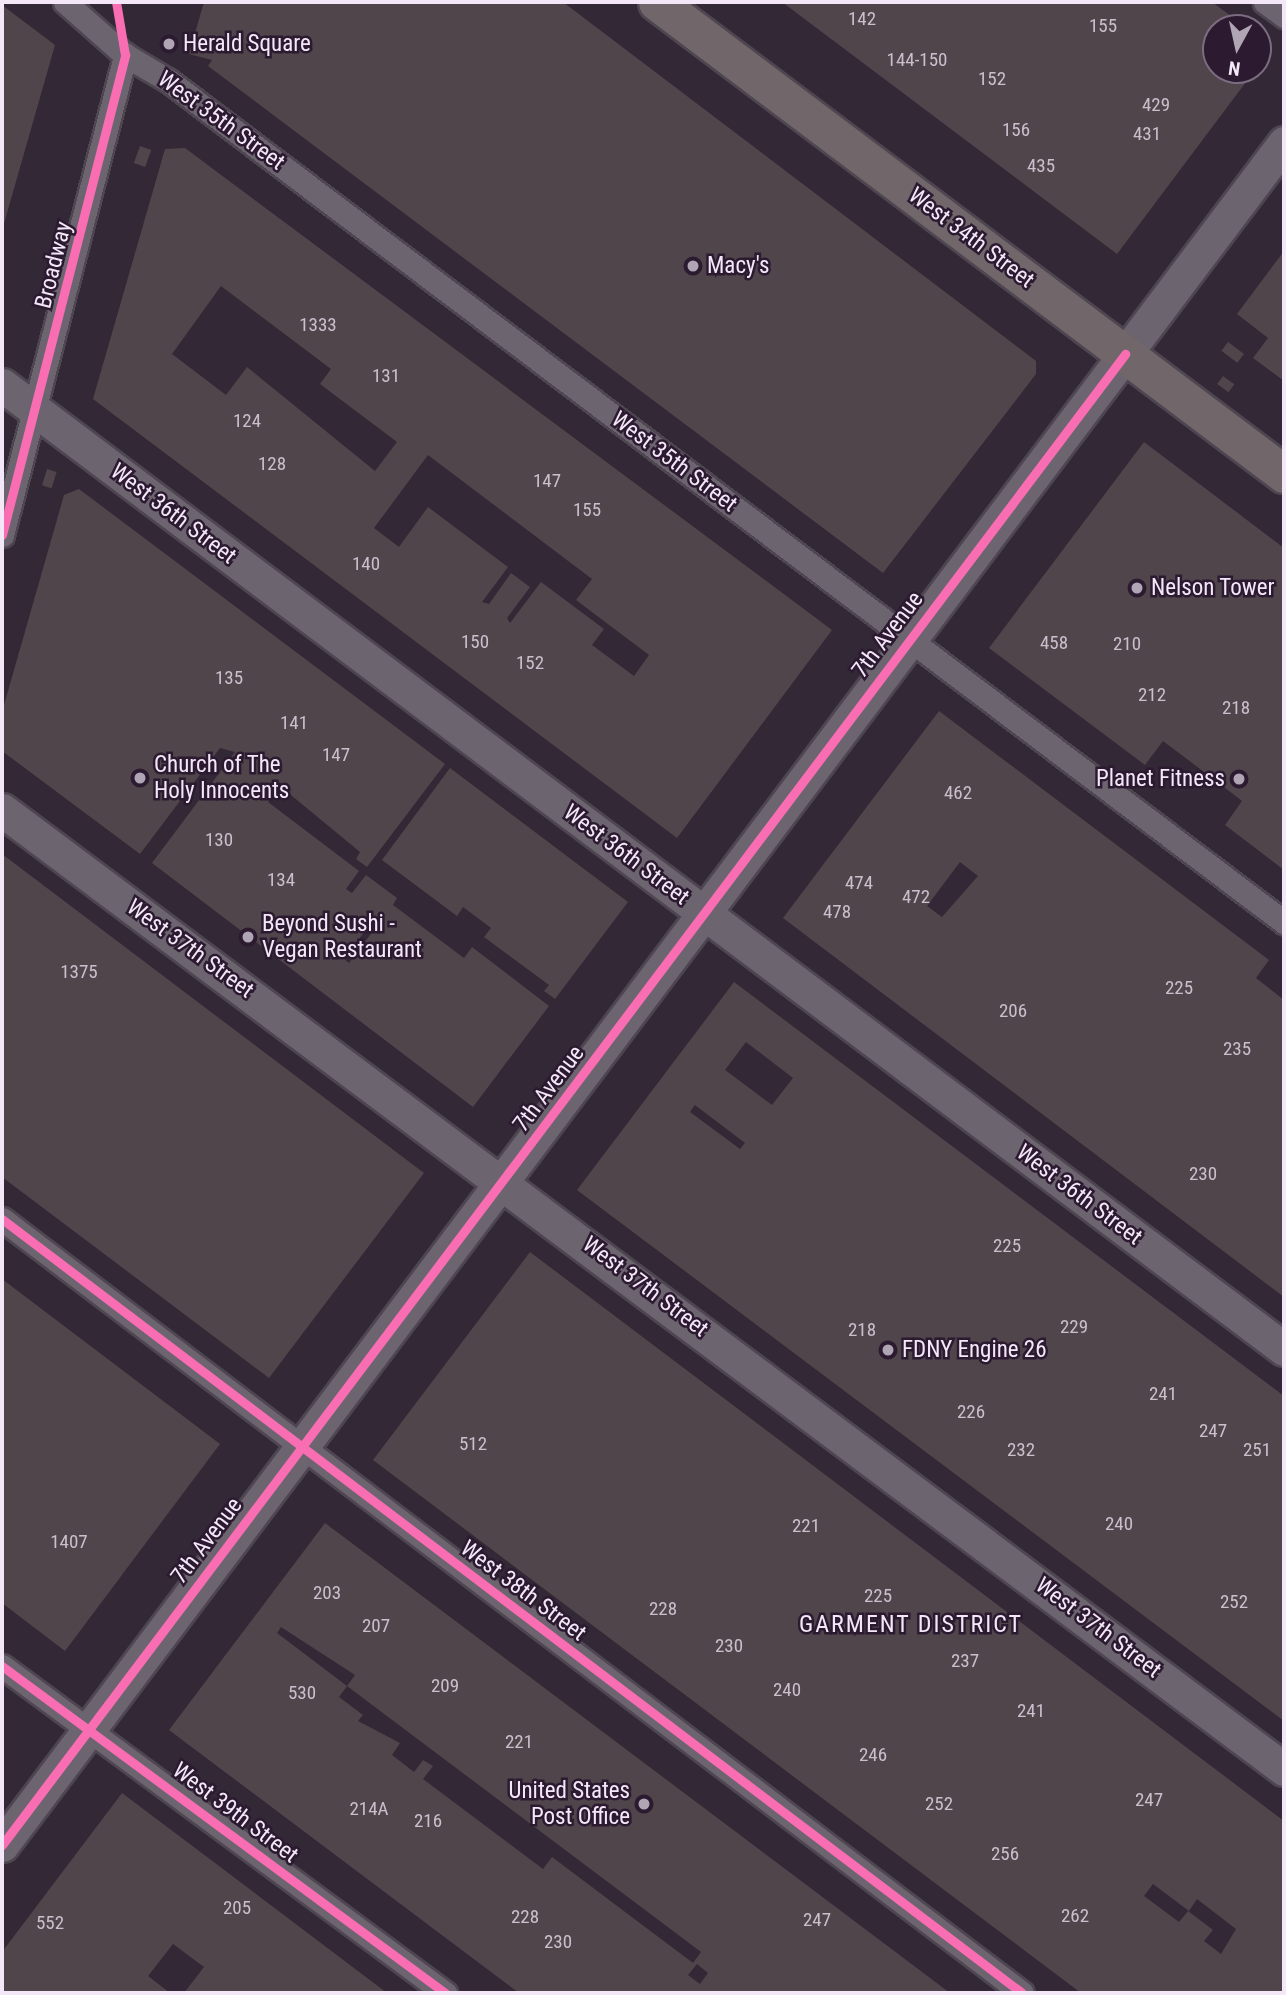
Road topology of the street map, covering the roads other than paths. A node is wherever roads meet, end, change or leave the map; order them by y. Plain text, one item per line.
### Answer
1 (65, 2) edge
2 (657, 2) edge
3 (1265, 2) edge
4 (1284, 16) edge
5 (125, 55) junction
6 (1284, 143) edge
7 (1125, 354) junction
8 (2, 385) edge
9 (38, 412) junction
10 (1284, 474) edge
11 (2, 535) edge
12 (909, 639) junction
13 (2, 810) edge
14 (705, 915) junction
15 (1284, 922) edge
16 (504, 1181) junction
17 (2, 1219) edge
18 (1284, 1349) edge
19 (303, 1447) junction
20 (2, 1666) edge
21 (88, 1729) junction
22 (1284, 1769) edge
23 (2, 1846) edge
24 (445, 1993) edge
25 (1022, 1993) edge

1 - 5 street, West 35th Street
2 - 7 main road, West 34th Street
3 - 4 street
5 - 9 street, Broadway
5 - 12 street, West 35th Street
6 - 7 main road, 7th Avenue
7 - 10 main road, West 34th Street
7 - 12 main road, 7th Avenue
8 - 9 main road, West 36th Street
9 - 11 street, Broadway
9 - 14 main road, West 36th Street
12 - 14 main road, 7th Avenue
12 - 15 street, West 35th Street
13 - 16 main road, West 37th Street
14 - 16 main road, 7th Avenue
14 - 18 main road, West 36th Street
16 - 19 main road, 7th Avenue
16 - 22 main road, West 37th Street
17 - 19 street, West 38th Street
19 - 21 main road, 7th Avenue
19 - 25 street, West 38th Street
20 - 21 street, West 39th Street
21 - 23 main road, 7th Avenue
21 - 24 street, West 39th Street

